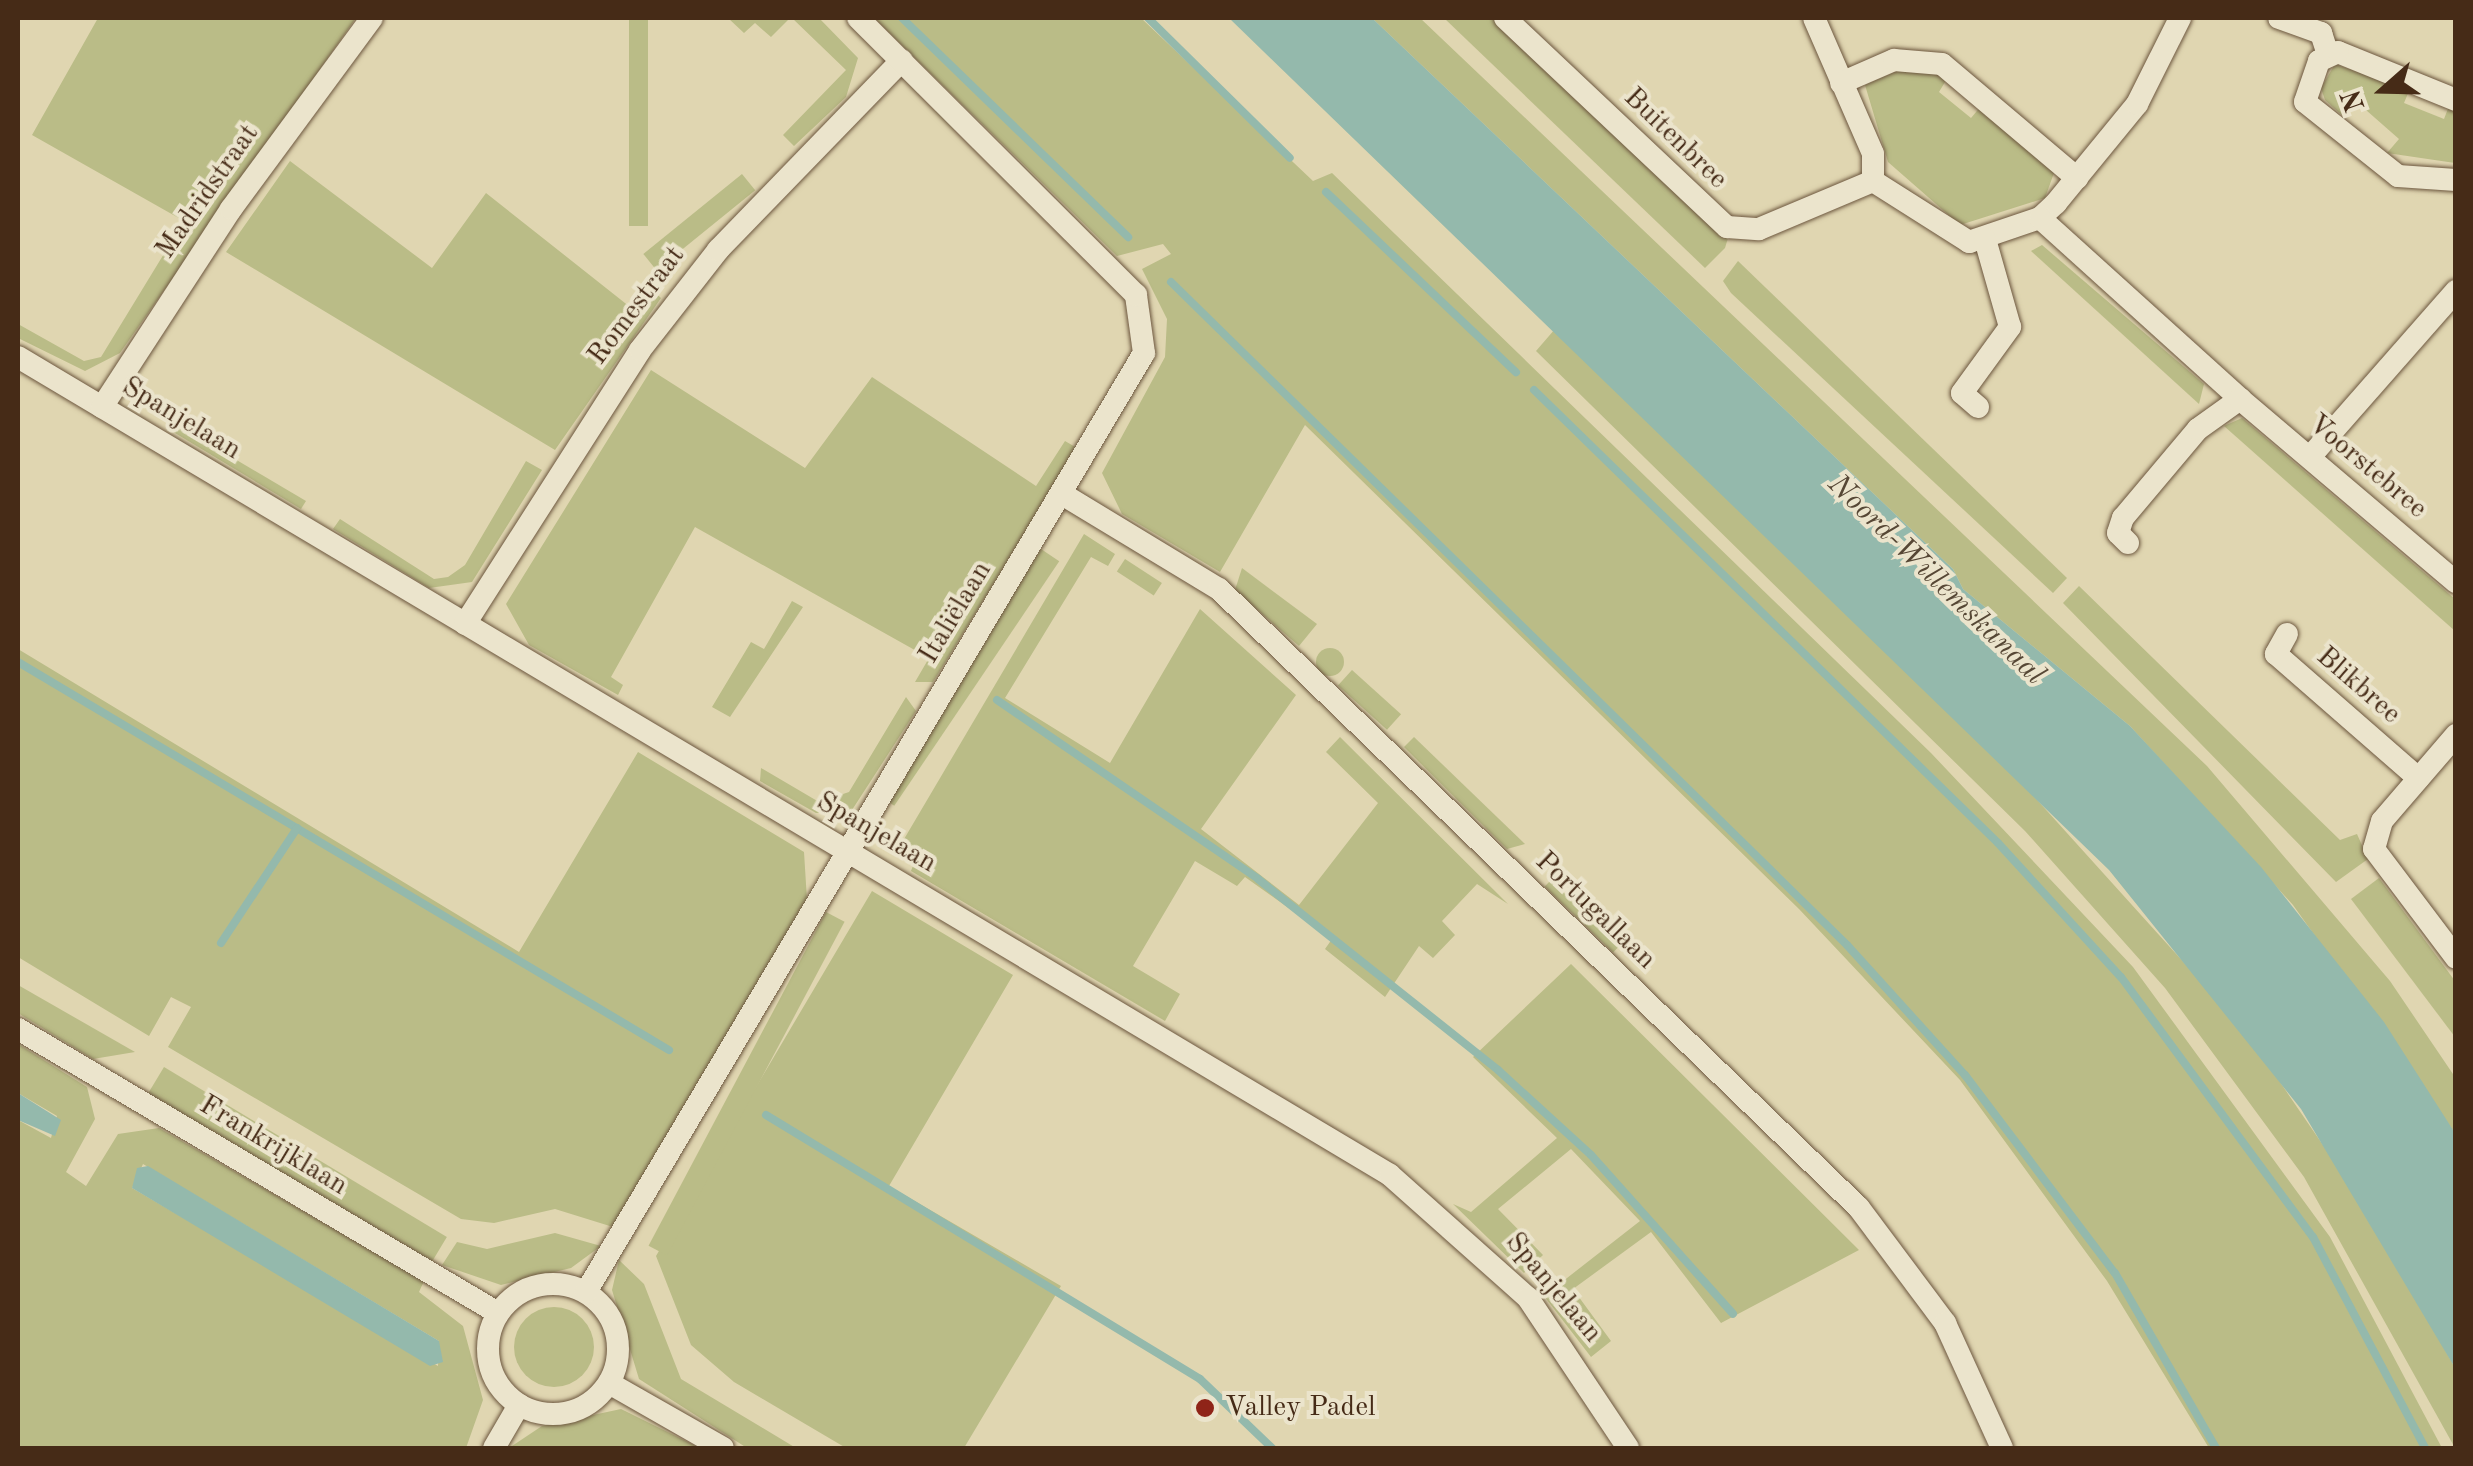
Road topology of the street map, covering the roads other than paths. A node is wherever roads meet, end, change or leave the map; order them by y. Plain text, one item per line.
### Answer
1 (372, 18) edge
2 (858, 18) edge
3 (1506, 18) edge
4 (1814, 18) edge
5 (2180, 18) edge
6 (2279, 18) edge
7 (2327, 52) junction
8 (902, 60) junction
9 (1842, 82) junction
10 (2456, 100) edge
11 (2077, 178) junction
12 (2456, 180) edge
13 (1872, 181) junction
14 (2040, 218) junction
15 (1985, 239) junction
16 (2456, 291) edge
17 (18, 356) edge
18 (2240, 398) junction
19 (102, 407) junction
20 (1978, 407) dead end
21 (2310, 457) junction
22 (1062, 494) junction
23 (2128, 543) dead end
24 (2456, 582) edge
25 (466, 624) junction
26 (2286, 634) dead end
27 (2456, 735) edge
28 (2418, 778) junction
29 (848, 852) junction
30 (2456, 958) edge
31 (18, 1029) edge
32 (586, 1292) junction
33 (498, 1313) junction
34 (609, 1382) junction
35 (519, 1405) junction
36 (494, 1448) edge
37 (722, 1448) edge
38 (1628, 1448) edge
39 (2002, 1448) edge

1 - 19 street, Madridstraat
2 - 8 street, Italiëlaan
3 - 13 street, Buitenbree
4 - 9 street
5 - 11 street
6 - 7 street
7 - 10 street
7 - 12 street
8 - 22 street, Italiëlaan
8 - 25 street, Romestraat
9 - 11 street
9 - 13 street
11 - 14 street
13 - 15 street
14 - 15 street
14 - 18 street, Voorstebree
15 - 20 street
16 - 21 street
17 - 19 street, Spanjelaan
18 - 21 street, Voorstebree
18 - 23 street
19 - 25 street, Spanjelaan
21 - 24 street, Voorstebree
22 - 29 street, Italiëlaan
22 - 39 street, Portugallaan
25 - 29 street, Spanjelaan
26 - 28 street, Blikbree
27 - 28 street
28 - 30 street
29 - 32 street, Italiëlaan
29 - 38 street, Spanjelaan
31 - 33 street, Frankrijklaan
32 - 33 street
32 - 34 street
33 - 35 street
34 - 35 street
34 - 37 street
35 - 36 street

